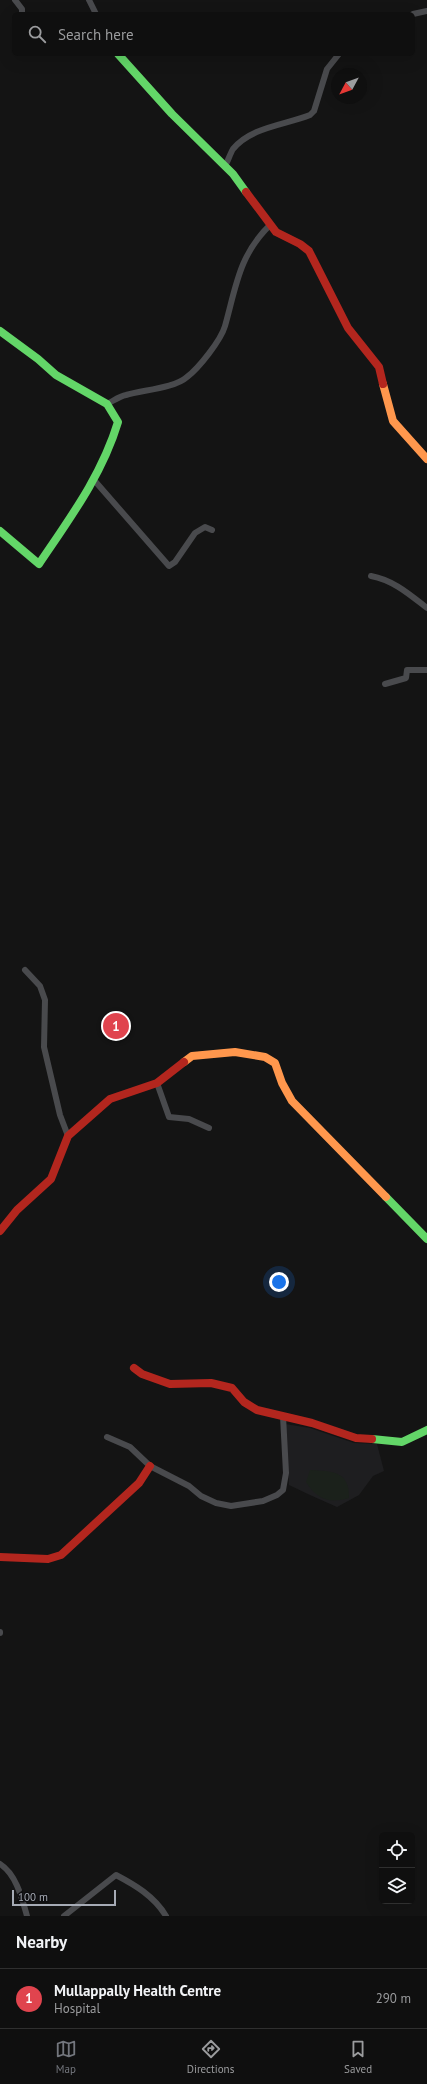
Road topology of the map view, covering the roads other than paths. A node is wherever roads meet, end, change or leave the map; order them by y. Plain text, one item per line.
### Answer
1 (15, 0) edge
2 (89, 0) edge
3 (427, 11) edge
4 (22, 12) edge
5 (95, 12) edge
6 (415, 14) edge
7 (120, 56) edge
8 (330, 56) edge
9 (337, 56) edge
10 (334, 59) junction
11 (225, 166) junction
12 (270, 225) junction
13 (0, 332) edge
14 (107, 404) junction
15 (427, 459) edge
16 (94, 480) junction
17 (212, 530) dead end
18 (0, 531) edge
19 (371, 576) dead end
20 (427, 608) edge
21 (427, 670) edge
22 (385, 684) dead end
23 (25, 970) dead end
24 (156, 1083) junction
25 (209, 1128) dead end
26 (68, 1136) junction
27 (0, 1231) edge
28 (427, 1239) edge
29 (134, 1368) dead end
30 (283, 1416) junction
31 (427, 1430) edge
32 (107, 1437) dead end
33 (150, 1466) junction
34 (0, 1557) edge
35 (0, 1864) edge
36 (27, 1916) edge
37 (64, 1916) edge
38 (166, 1916) edge

1 - 4 street
2 - 5 street
3 - 6 street
7 - 11 street
8 - 10 street
9 - 10 street
10 - 11 street
11 - 12 street
12 - 14 street
12 - 15 street
13 - 14 street
14 - 16 street
16 - 17 street
16 - 18 street
19 - 20 street
21 - 22 street
23 - 26 street
24 - 25 street
24 - 26 street
24 - 28 street
26 - 27 street
29 - 30 street
30 - 31 street
30 - 33 street
32 - 33 street
33 - 34 street
35 - 36 street
37 - 38 street

